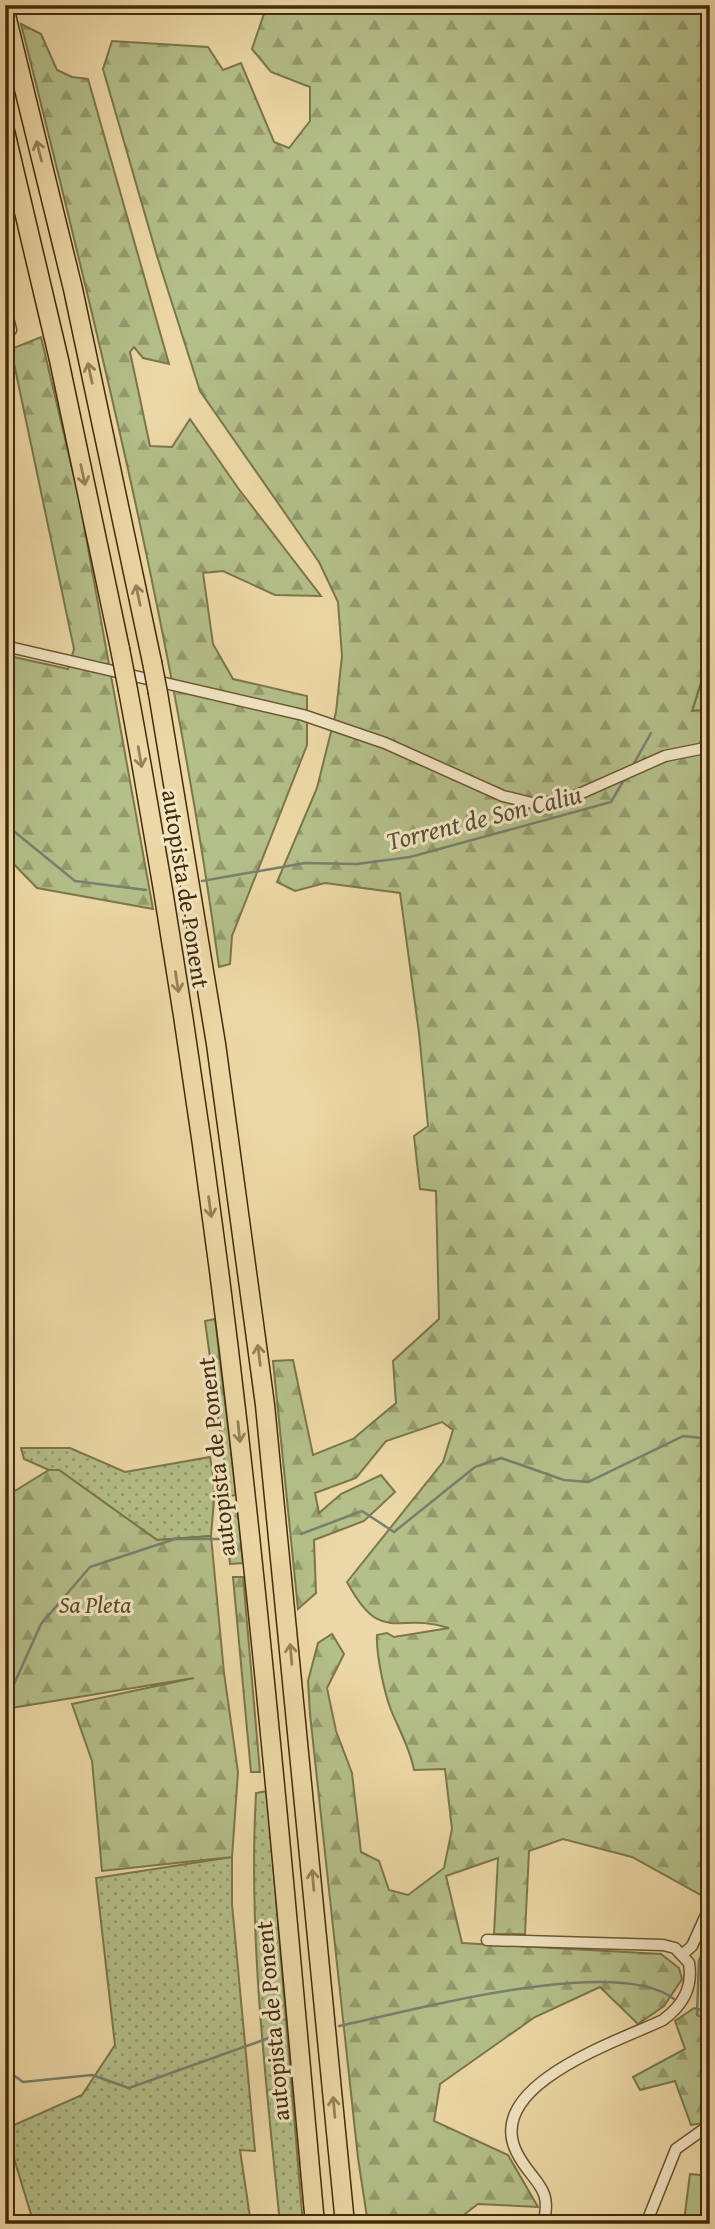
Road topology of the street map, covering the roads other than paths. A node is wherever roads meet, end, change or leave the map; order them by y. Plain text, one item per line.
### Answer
1 (5, 11) edge
2 (5, 131) edge
3 (5, 166) edge
4 (5, 305) edge
5 (10, 330) dead end
6 (59, 360) junction
7 (5, 646) edge
8 (162, 687) junction
9 (710, 747) edge
10 (710, 1906) edge
11 (487, 1940) dead end
12 (683, 1954) junction
13 (710, 2130) edge
14 (337, 2142) junction
15 (315, 2224) edge
16 (345, 2224) edge
17 (355, 2224) edge
18 (543, 2224) edge
19 (646, 2224) edge

8 -> 1 highway, autopista de Ponent, bridge
2 - 6 highway
3 - 6 highway
4 - 5 street
6 -> 15 highway, autopista de Ponent, bridge
7 - 8 street
8 - 9 street
14 -> 8 highway, autopista de Ponent
10 - 12 street
11 - 12 street
12 - 18 street
13 - 19 street
14 - 16 highway, autopista de Ponent
14 - 17 highway

